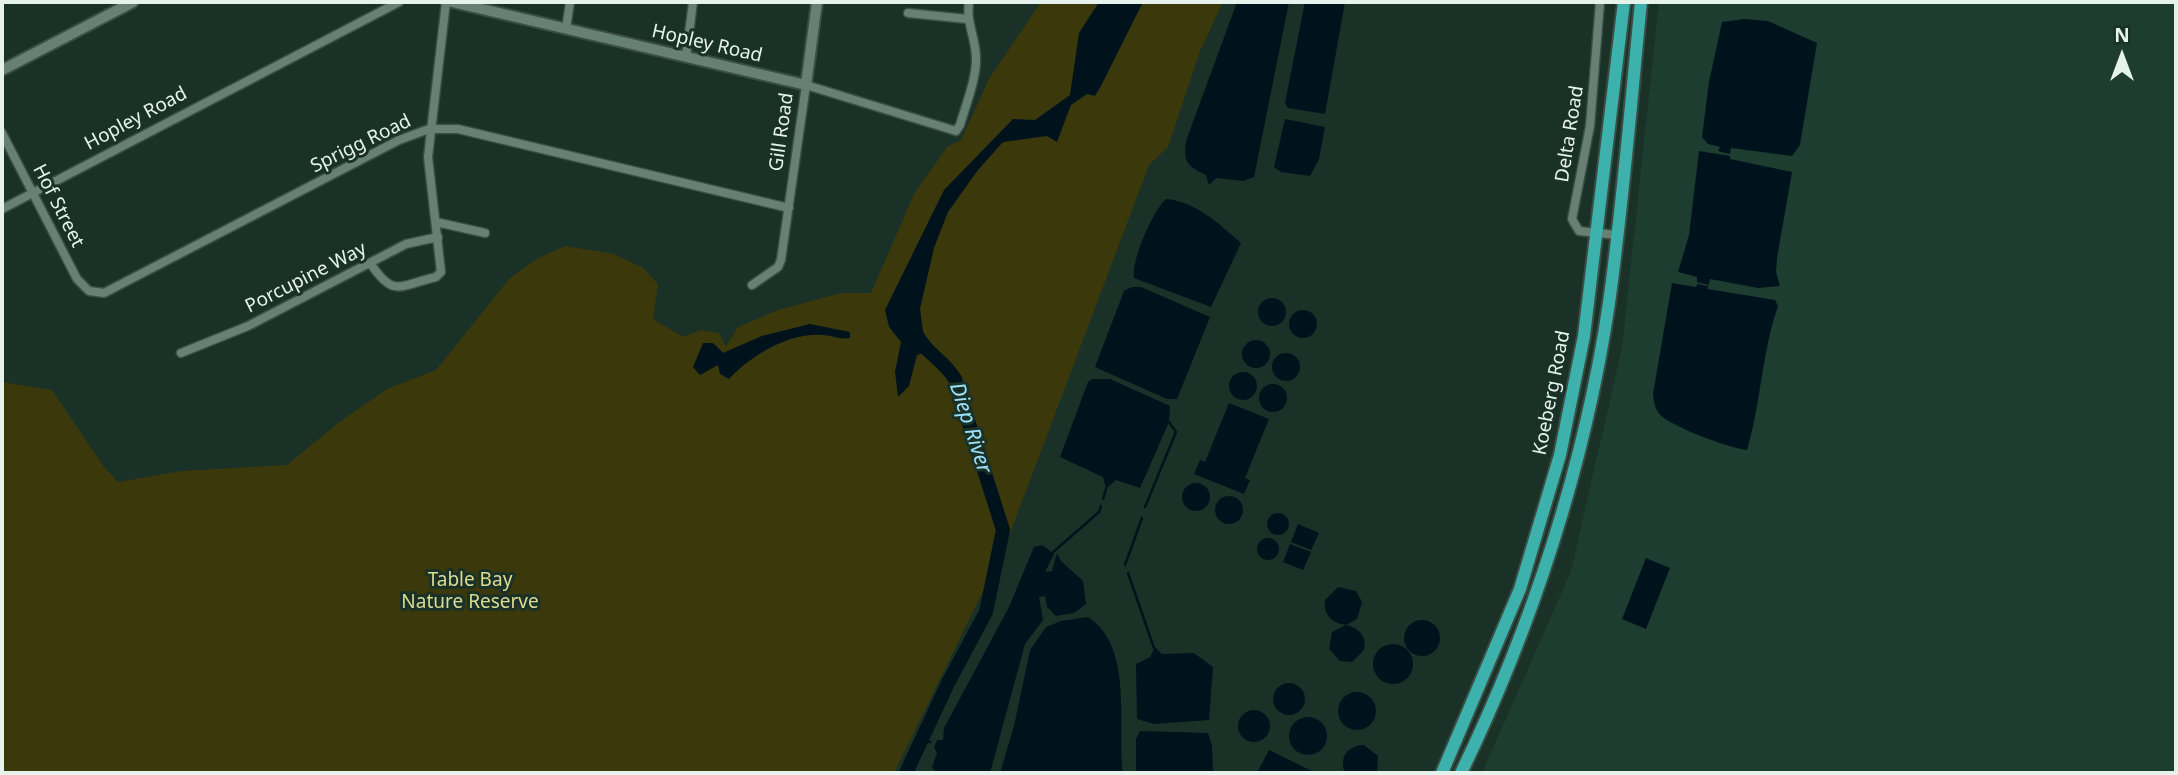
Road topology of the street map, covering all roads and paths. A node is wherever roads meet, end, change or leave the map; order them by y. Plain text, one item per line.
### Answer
1 (133, 2) edge
2 (399, 2) edge
3 (446, 2) edge
4 (452, 2) edge
5 (570, 2) edge
6 (693, 2) edge
7 (817, 2) edge
8 (969, 2) edge
9 (1600, 2) edge
10 (1624, 2) edge
11 (1641, 2) edge
12 (908, 13) dead end
13 (967, 19) junction
14 (566, 29) junction
15 (686, 57) junction
16 (2, 70) edge
17 (806, 85) junction
18 (429, 129) junction
19 (2, 133) edge
20 (34, 192) junction
21 (789, 208) junction
22 (2, 209) edge
23 (436, 222) junction
24 (485, 233) dead end
25 (1595, 233) junction
26 (1617, 235) junction
27 (438, 240) junction
28 (370, 262) junction
29 (752, 285) dead end
30 (89, 291) joint
31 (183, 339) dead end
32 (1442, 773) edge
33 (1461, 773) edge

1 - 16 street
2 - 20 street, Hopley Road
3 - 18 street
4 - 14 street, Hopley Road
5 - 14 street
6 - 15 street
7 - 17 street, Gill Road
8 - 13 street
9 - 25 street, Delta Road
10 - 25 main road, Koeberg Road
11 - 26 main road, Koeberg Road
12 - 13 street
13 - 17 street, Hopley Road
14 - 15 street, Hopley Road
15 - 17 street, Hopley Road
17 - 21 street, Gill Road
18 - 21 street, Sprigg Road
18 - 23 street
18 - 30 street, Sprigg Road
19 - 20 street, Hof Street
20 - 22 street, Hopley Road
20 - 30 street, Hof Street
21 - 29 street, Gill Road
23 - 24 street
23 - 27 street
25 - 26 street
25 - 32 main road, Koeberg Road
26 - 33 main road, Koeberg Road
27 - 28 street, Porcupine Way
27 - 28 street
28 - 31 street, Porcupine Way

